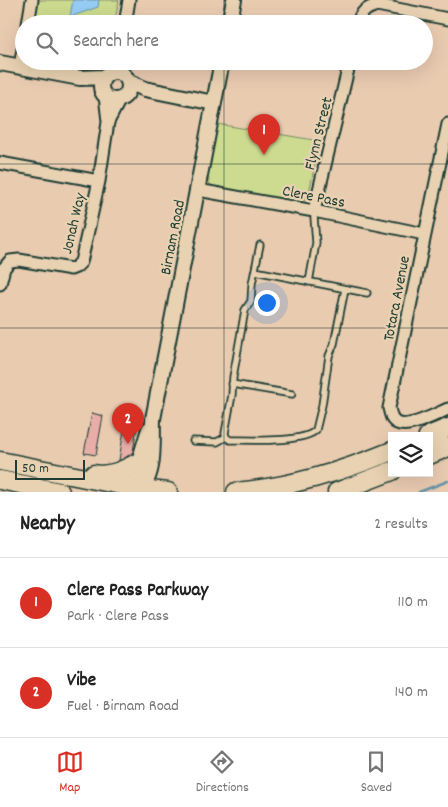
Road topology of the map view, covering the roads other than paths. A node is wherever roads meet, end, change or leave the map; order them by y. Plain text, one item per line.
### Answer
1 (32, 0) edge
2 (129, 0) edge
3 (234, 0) edge
4 (30, 15) edge
5 (126, 15) edge
6 (231, 15) edge
7 (361, 15) edge
8 (428, 15) edge
9 (433, 16) edge
10 (448, 19) edge
11 (0, 63) edge
12 (15, 65) edge
13 (40, 70) edge
14 (109, 70) edge
15 (220, 70) edge
16 (348, 70) edge
17 (80, 78) junction
18 (124, 82) edge
19 (104, 94) junction
20 (214, 103) junction
21 (108, 122) junction
22 (448, 124) edge
23 (0, 163) edge
24 (99, 181) junction
25 (198, 190) junction
26 (315, 212) junction
27 (424, 234) junction
28 (260, 245) dead end
29 (255, 271) junction
30 (308, 282) junction
31 (0, 284) edge
32 (345, 289) junction
33 (367, 293) dead end
34 (232, 384) junction
35 (292, 394) dead end
36 (448, 409) edge
37 (153, 419) junction
38 (448, 428) edge
39 (433, 434) edge
40 (226, 438) junction
41 (193, 441) dead end
42 (448, 447) edge
43 (388, 453) edge
44 (433, 453) edge
45 (0, 455) edge
46 (0, 461) edge
47 (139, 462) junction
48 (388, 473) edge
49 (0, 480) edge
50 (140, 491) edge
51 (60, 492) edge
52 (168, 492) edge
53 (236, 492) edge
54 (337, 492) edge

1 - 4 street
2 - 5 street
3 - 6 street
7 - 8 street
9 - 10 street
11 - 12 street
13 - 17 street
14 - 17 street
14 - 18 street
14 - 19 street
15 - 20 street, Birnam Road
16 - 26 street, Flynn Street
17 - 19 street
18 - 19 street
18 - 20 street
18 - 21 street, Jonah Way
19 - 21 street, Jonah Way
20 - 25 street, Birnam Road
21 - 24 street, Jonah Way
22 - 27 street, Totara Avenue
23 - 24 street
24 - 31 street, Jonah Way
25 - 26 street, Clere Pass
25 - 37 street, Birnam Road
26 - 27 street, Clere Pass
26 - 30 lane
27 - 36 street, Totara Avenue
28 - 29 lane
29 - 30 lane
29 - 34 lane
30 - 32 lane
32 - 33 lane
32 - 40 lane
34 - 35 lane
34 - 40 lane
37 - 47 street, Birnam Road
37 - 50 street, Birnam Road
38 - 39 main road
40 - 41 lane
42 - 44 main road
43 - 53 main road
45 - 47 main road
46 - 50 main road
47 - 50 street, Birnam Road
48 - 54 main road
49 - 51 main road
50 - 52 main road

